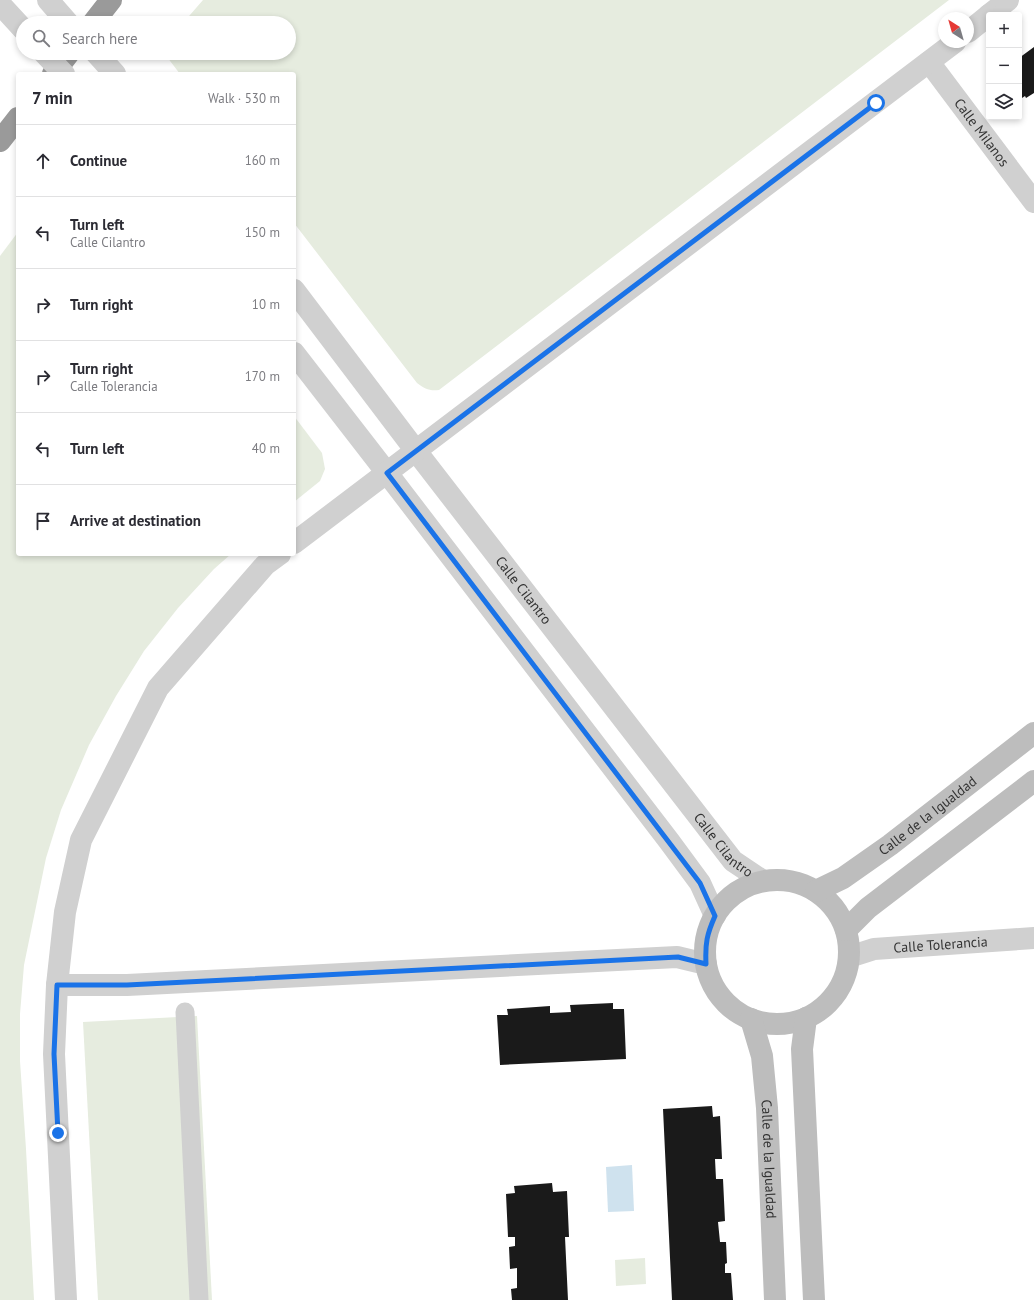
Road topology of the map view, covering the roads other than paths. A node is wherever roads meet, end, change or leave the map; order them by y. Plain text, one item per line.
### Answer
1 (8, 0) edge
2 (48, 0) edge
3 (111, 0) edge
4 (1008, 0) edge
5 (0, 4) edge
6 (0, 10) edge
7 (993, 12) edge
8 (62, 16) edge
9 (98, 16) edge
10 (986, 17) edge
11 (16, 22) edge
12 (974, 27) edge
13 (947, 48) edge
14 (51, 60) edge
15 (64, 60) edge
16 (102, 60) edge
17 (929, 62) junction
18 (55, 72) edge
19 (62, 72) edge
20 (112, 72) edge
21 (16, 121) edge
22 (0, 141) edge
23 (1034, 202) edge
24 (296, 293) edge
25 (296, 356) edge
26 (416, 451) junction
27 (387, 473) junction
28 (296, 541) edge
29 (277, 556) edge
30 (1034, 734) edge
31 (1034, 780) edge
32 (763, 881) junction
33 (816, 891) junction
34 (715, 916) junction
35 (846, 930) junction
36 (1034, 938) edge
37 (849, 957) junction
38 (706, 964) junction
39 (57, 985) junction
40 (185, 1012) dead end
41 (806, 1018) junction
42 (751, 1019) junction
43 (66, 1300) edge
44 (199, 1300) edge
45 (775, 1300) edge
46 (814, 1300) edge

1 - 6 highway
2 - 8 street
3 - 9 highway
4 - 7 street
5 - 11 street, bridge
10 - 12 street
13 - 17 street
14 - 19 street, bridge
15 - 18 highway
16 - 20 street
17 - 23 street, Calle Milanos
17 - 26 street
21 - 22 highway
24 - 26 street, Calle Cilantro
25 - 27 street
26 - 27 street
26 - 32 street, Calle Cilantro
27 - 28 street
27 - 34 street
29 - 39 street
30 - 33 main road, Calle de la Igualdad
31 - 35 main road
32 - 33 main road
32 - 34 main road
33 - 35 main road
34 - 38 main road
35 - 37 main road
36 - 37 street, Calle Tolerancia
37 - 41 main road
38 - 39 street
38 - 42 main road
39 - 43 street
40 - 44 street
41 - 42 main road
41 - 46 main road
42 - 45 main road, Calle de la Igualdad

